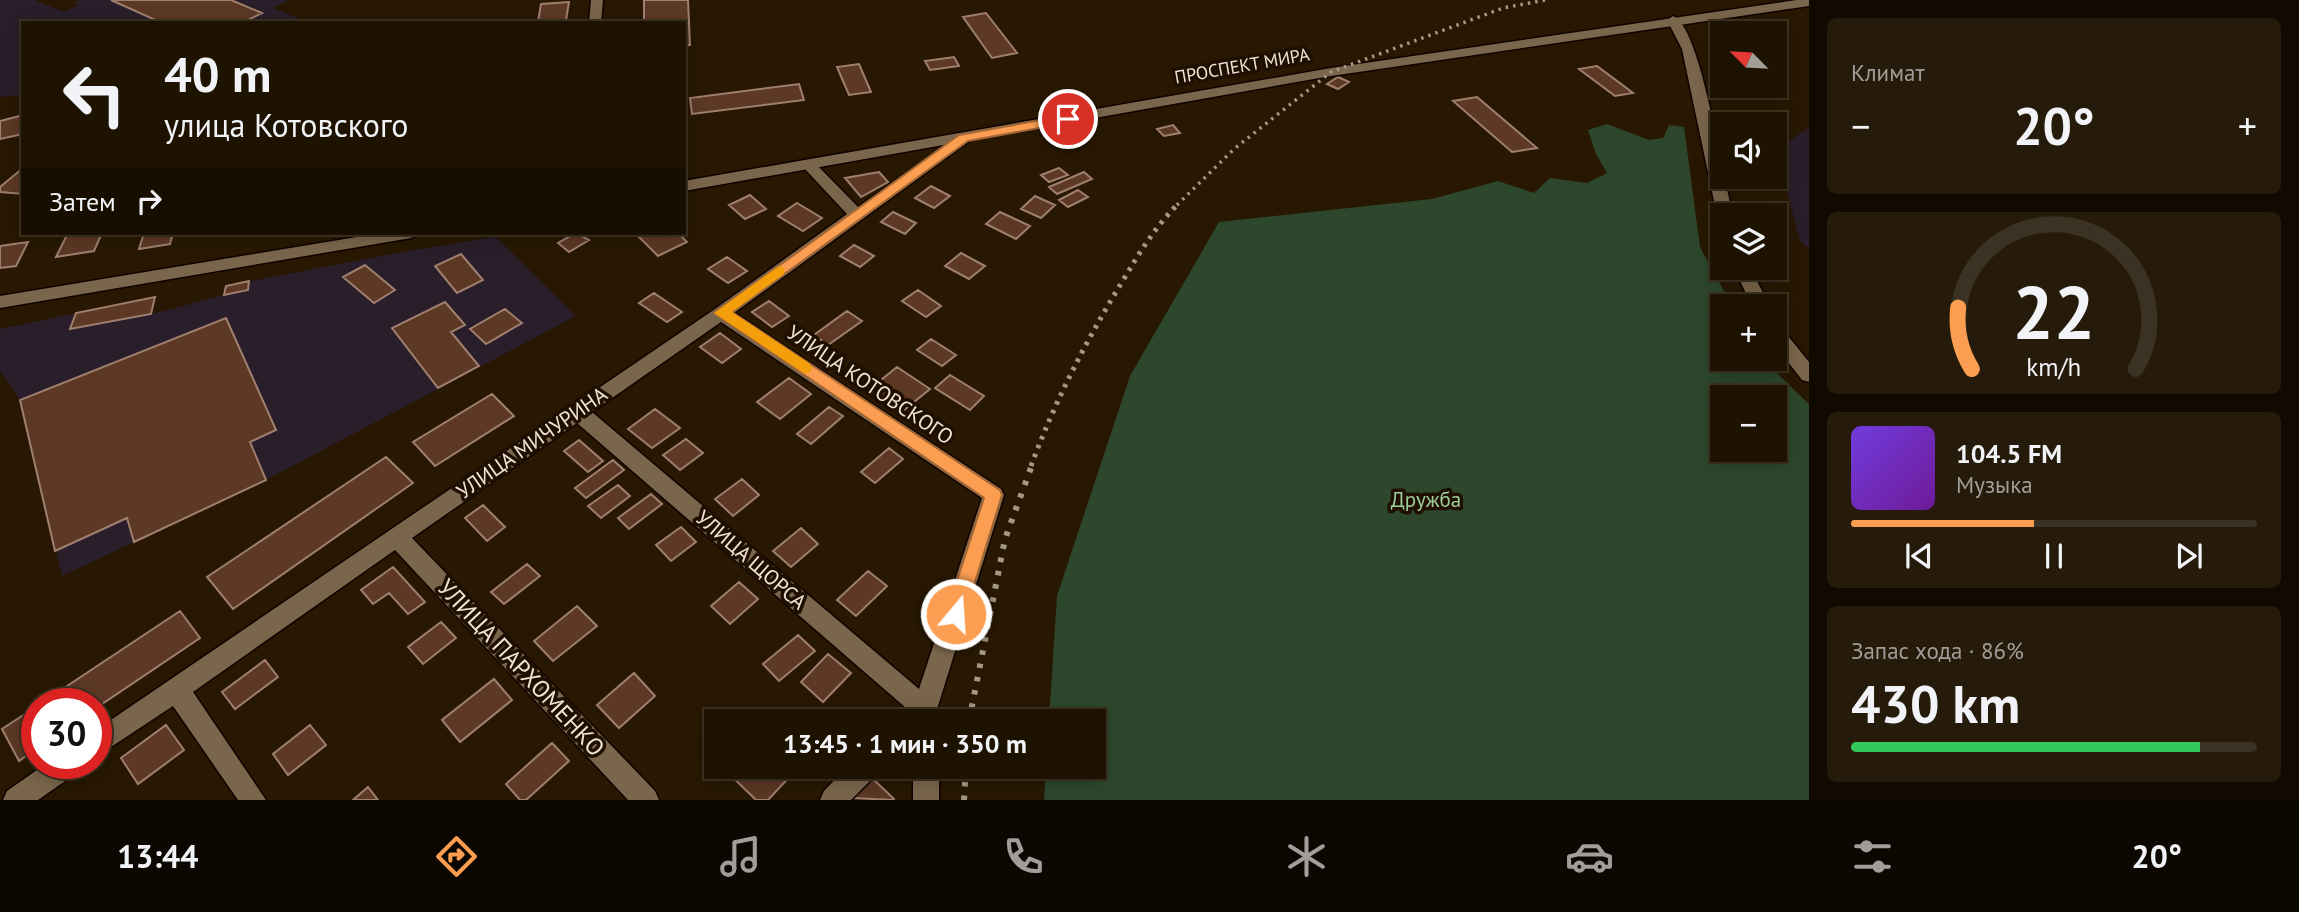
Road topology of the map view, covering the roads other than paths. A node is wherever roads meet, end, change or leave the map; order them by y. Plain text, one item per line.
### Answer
1 (597, 0) edge
2 (1809, 2) edge
3 (1673, 20) junction
4 (596, 21) edge
5 (964, 138) junction
6 (809, 165) junction
7 (686, 186) edge
8 (1723, 203) edge
9 (857, 215) junction
10 (399, 235) edge
11 (0, 302) edge
12 (721, 313) junction
13 (1787, 347) edge
14 (1809, 375) edge
15 (578, 411) junction
16 (397, 537) junction
17 (176, 689) junction
18 (912, 709) edge
19 (924, 709) edge
20 (112, 733) edge
21 (46, 779) edge
22 (854, 779) edge
23 (926, 779) edge
24 (16, 800) edge
25 (253, 800) edge
26 (646, 800) edge
27 (833, 800) edge
28 (926, 800) edge

1 - 4 street
2 - 3 street, ПРОСПЕКТ МИРА
3 - 5 street, ПРОСПЕКТ МИРА
3 - 8 street
5 - 6 street, ПРОСПЕКТ МИРА
5 - 9 street, УЛИЦА МИЧУРИНА
6 - 7 street, ПРОСПЕКТ МИРА
6 - 9 street
9 - 12 street, УЛИЦА МИЧУРИНА
10 - 11 street
12 - 15 street, УЛИЦА МИЧУРИНА
12 - 19 street, УЛИЦА КОТОВСКОГО
13 - 14 street
15 - 16 street, УЛИЦА МИЧУРИНА
15 - 18 street, УЛИЦА ЩОРСА
16 - 17 street, УЛИЦА МИЧУРИНА
16 - 26 street, УЛИЦА ПАРХОМЕНКО
17 - 20 street, УЛИЦА МИЧУРИНА
17 - 25 street
21 - 24 street
22 - 27 street
23 - 28 street

